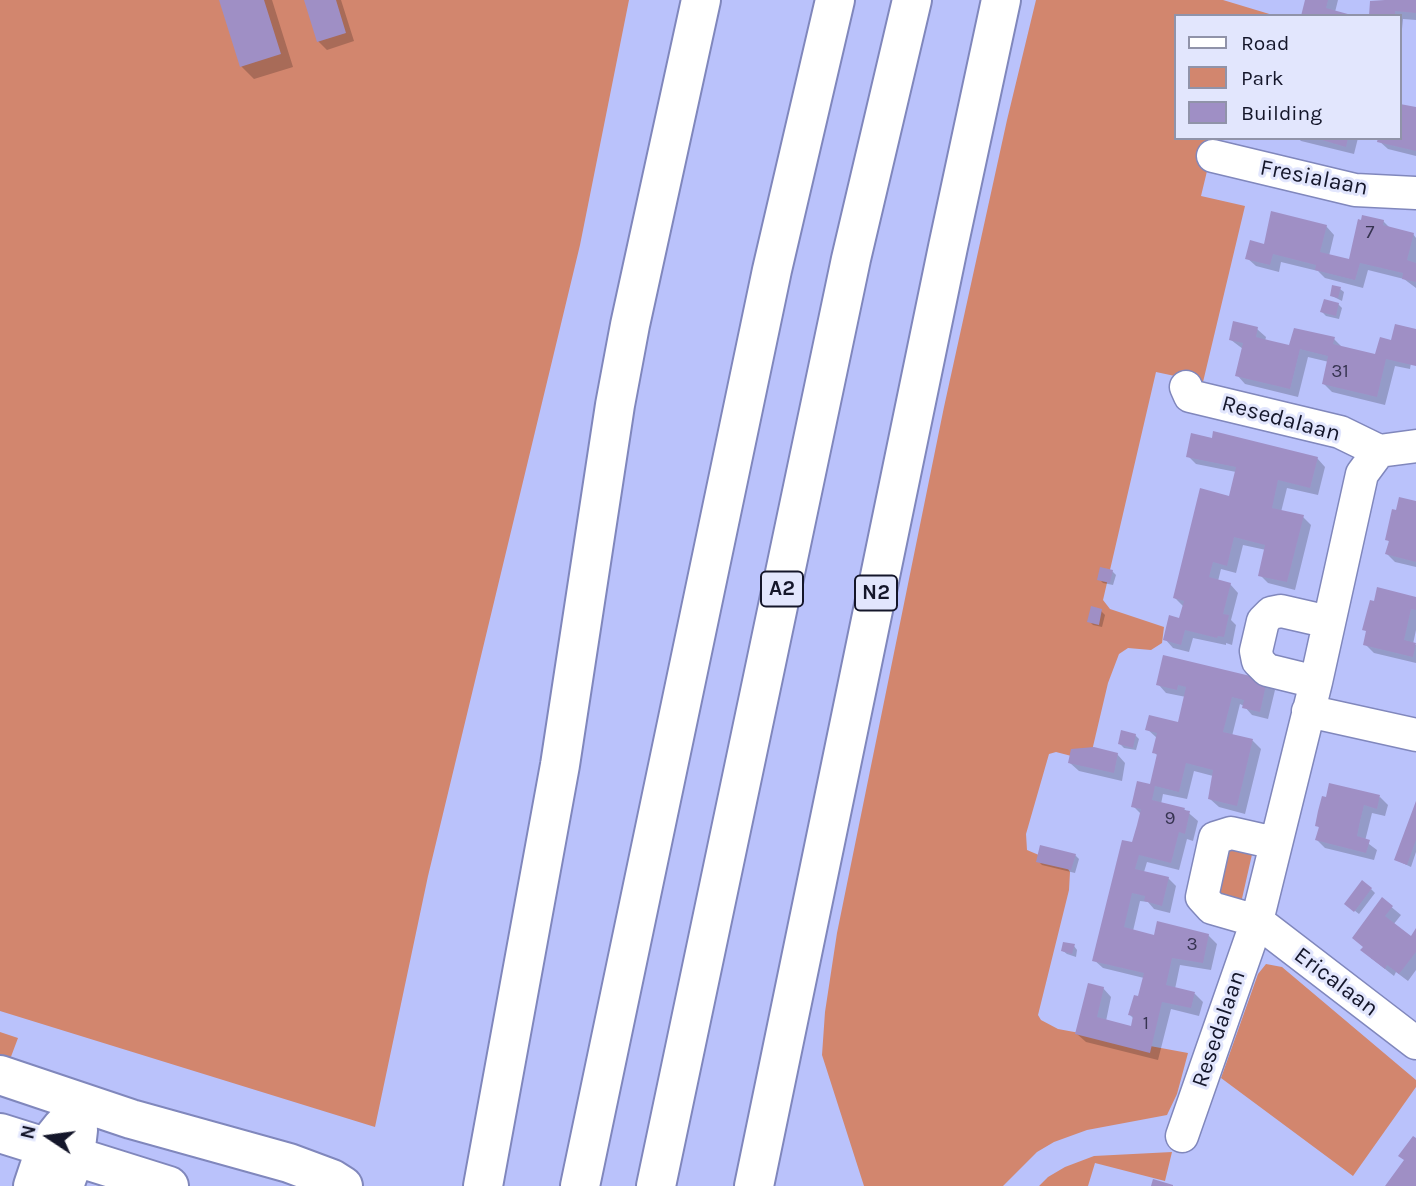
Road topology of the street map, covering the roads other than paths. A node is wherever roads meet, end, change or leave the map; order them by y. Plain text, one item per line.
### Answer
1 (701, 0) edge
2 (835, 0) edge
3 (912, 0) edge
4 (1001, 0) edge
5 (1213, 156) dead end
6 (1416, 193) edge
7 (1186, 387) dead end
8 (1416, 446) edge
9 (1379, 451) junction
10 (1329, 622) junction
11 (1312, 696) junction
12 (1416, 734) edge
13 (1275, 843) junction
14 (1256, 922) junction
15 (1416, 1043) edge
16 (0, 1075) edge
17 (80, 1104) junction
18 (0, 1133) edge
19 (1182, 1136) dead end
20 (62, 1163) edge
21 (583, 1171) edge
22 (656, 1182) edge
23 (33, 1186) edge
24 (169, 1186) edge
25 (343, 1186) edge
26 (483, 1186) edge
27 (754, 1186) edge

1 - 26 main road
2 - 21 main road
3 - 22 main road, A2
4 - 27 main road, N2
5 - 6 street, Fresialaan
7 - 9 street, Resedalaan
8 - 9 street
9 - 10 street, Resedalaan
10 - 11 street, Resedalaan
10 - 11 street
11 - 12 street
11 - 13 street, Resedalaan
13 - 14 street, Resedalaan
13 - 14 street
14 - 15 street, Ericalaan
14 - 19 street, Resedalaan
16 - 17 main road
17 - 20 main road
17 - 25 main road
18 - 20 main road
20 - 23 main road
20 - 24 main road

